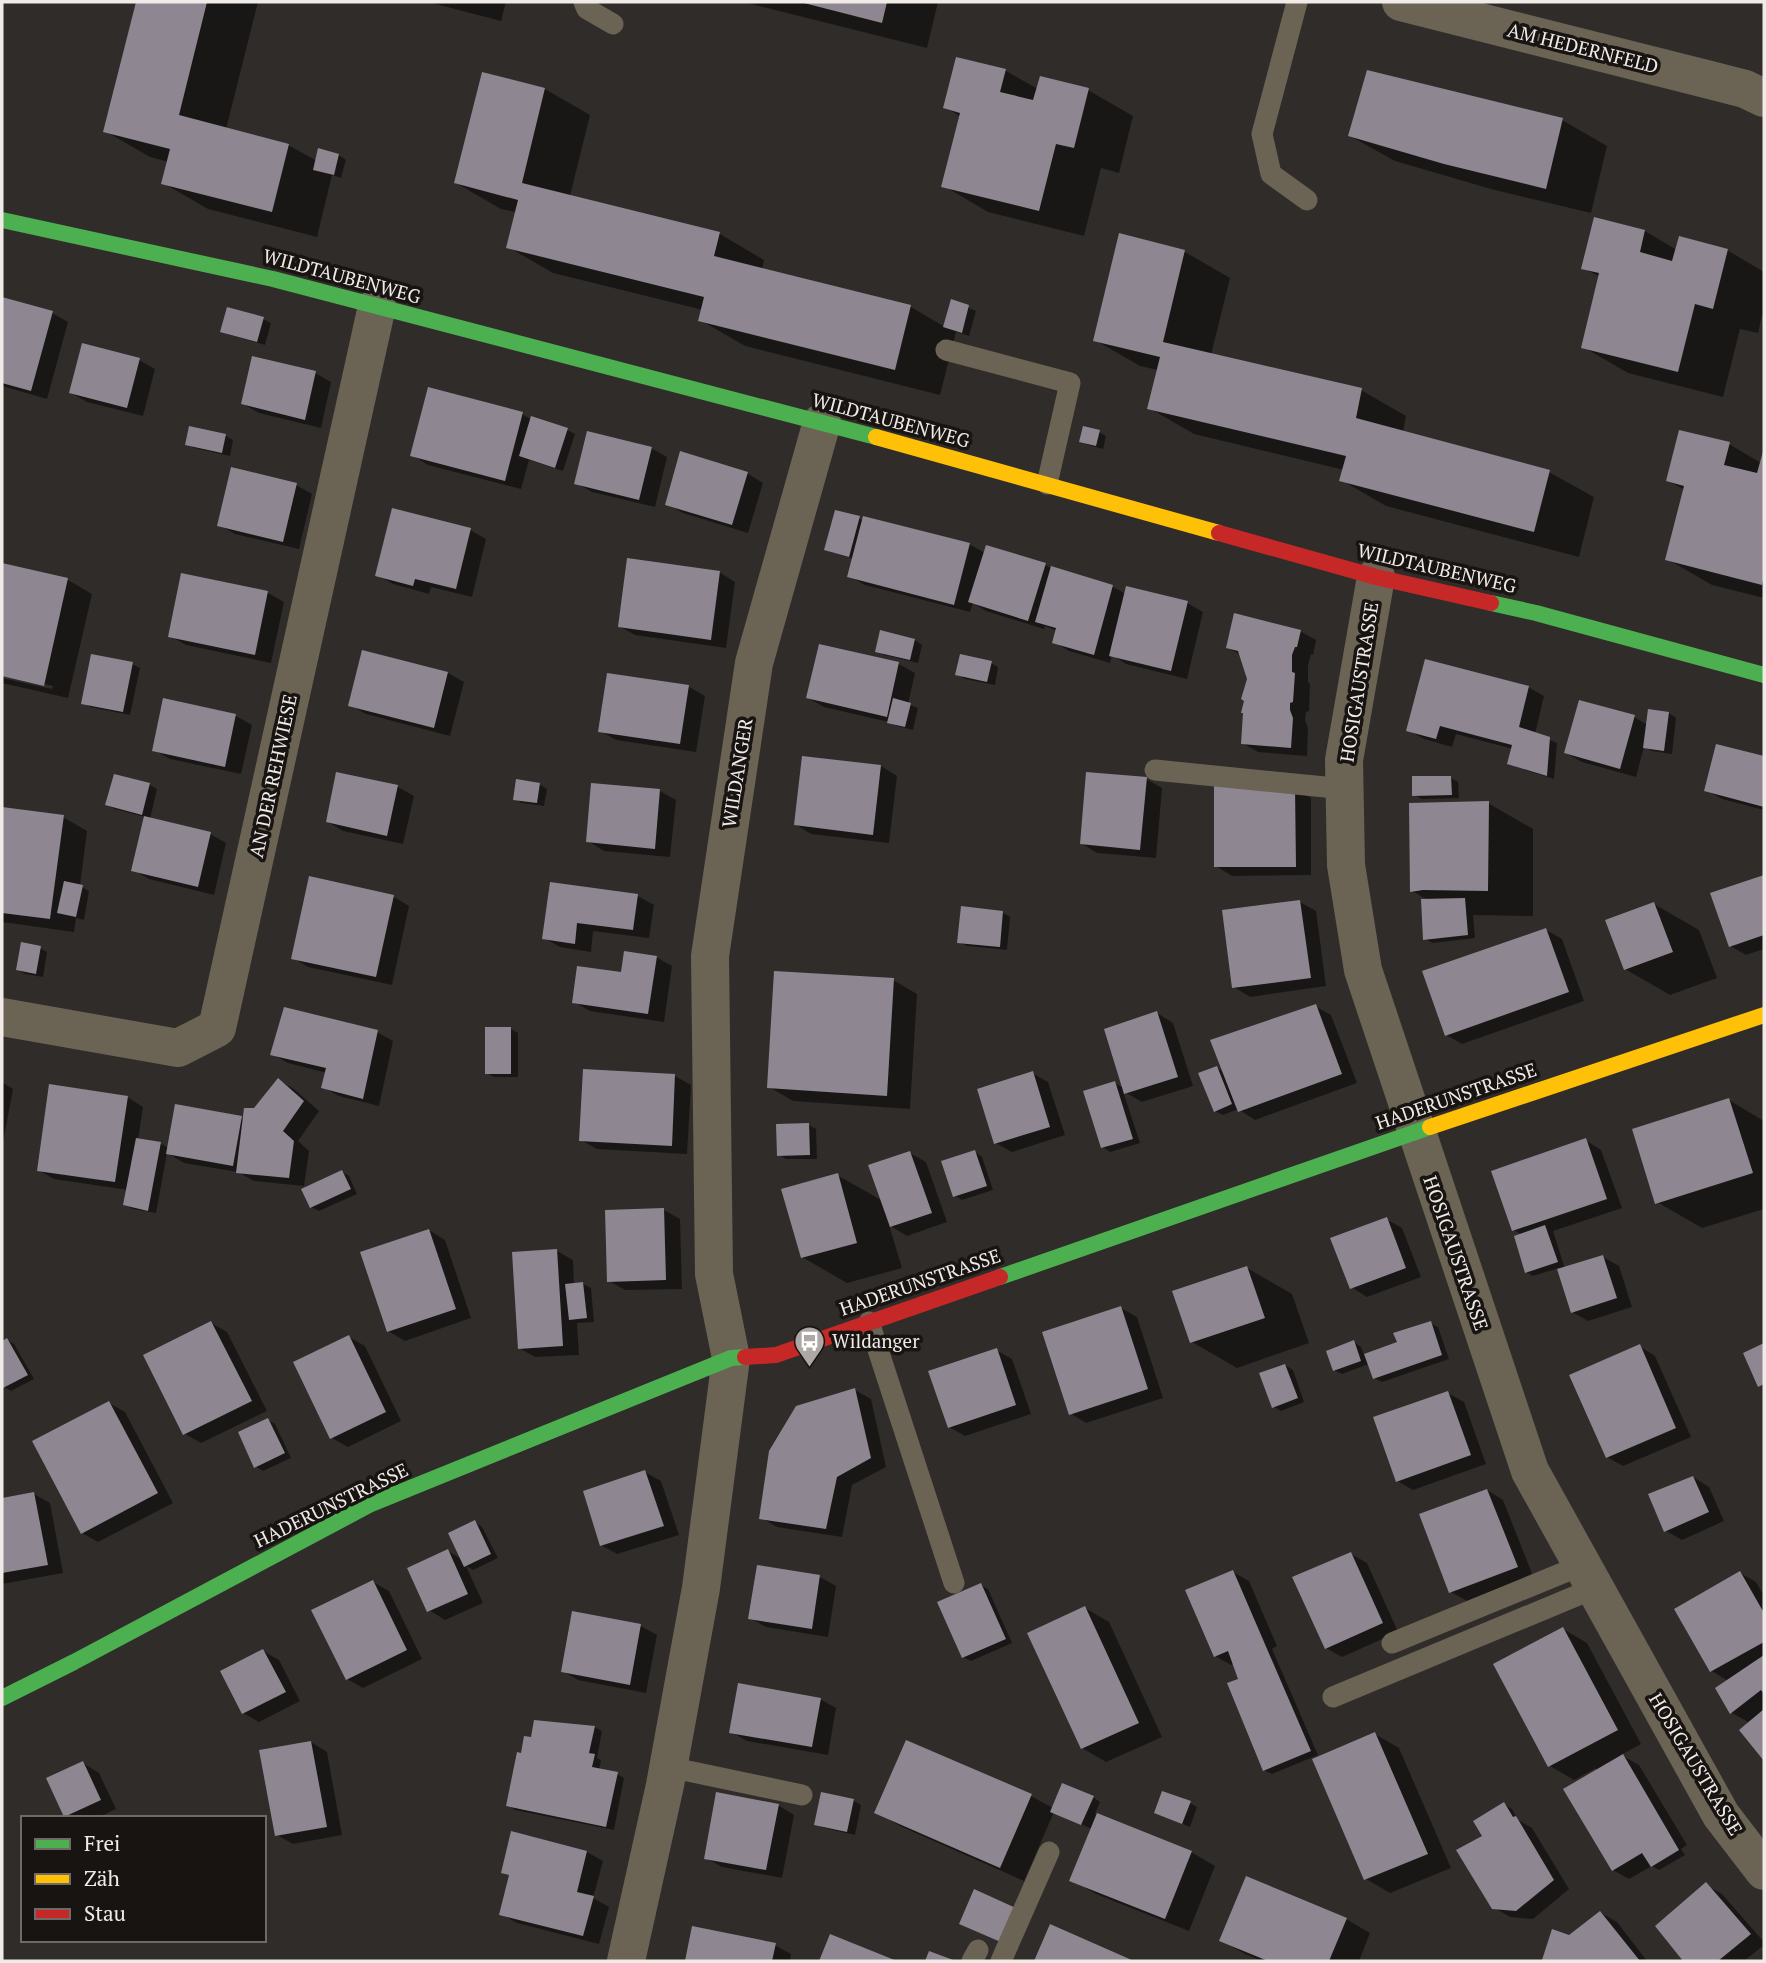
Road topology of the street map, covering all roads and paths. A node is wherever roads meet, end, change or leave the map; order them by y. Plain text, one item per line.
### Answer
1 (584, 2) edge
2 (1297, 2) edge
3 (1401, 2) edge
4 (613, 24) dead end
5 (1764, 98) edge
6 (1307, 200) dead end
7 (2, 220) edge
8 (377, 306) junction
9 (946, 350) dead end
10 (822, 422) junction
11 (1047, 484) junction
12 (1376, 577) junction
13 (1764, 675) edge
14 (1155, 770) dead end
15 (1345, 789) junction
16 (1764, 1015) edge
17 (2, 1017) edge
18 (1416, 1132) junction
19 (869, 1322) junction
20 (731, 1358) junction
21 (1589, 1577) junction
22 (954, 1583) dead end
23 (1392, 1643) dead end
24 (1333, 1696) dead end
25 (2, 1698) edge
26 (669, 1767) junction
27 (802, 1795) dead end
28 (1049, 1852) dead end
29 (1764, 1871) edge
30 (626, 1961) edge
31 (1001, 1961) edge

1 - 4 lane
2 - 6 lane
3 - 5 street, AM HEDERNFELD
7 - 8 street, WILDTAUBENWEG
8 - 10 street, WILDTAUBENWEG
8 - 17 street, AN DER REHWIESE
9 - 11 lane
10 - 11 street, WILDTAUBENWEG
10 - 20 street, WILDANGER
11 - 12 street, WILDTAUBENWEG
12 - 13 street, WILDTAUBENWEG
12 - 15 street, HOSIGAUSTRASSE
14 - 15 lane
15 - 18 street, HOSIGAUSTRASSE
16 - 18 street, HADERUNSTRASSE
18 - 19 street, HADERUNSTRASSE
18 - 21 street, HOSIGAUSTRASSE
19 - 20 street, HADERUNSTRASSE
19 - 22 lane
20 - 25 street, HADERUNSTRASSE
20 - 26 street, WILDANGER
21 - 23 lane
21 - 24 lane
21 - 29 street, HOSIGAUSTRASSE
26 - 27 lane
26 - 30 street, WILDANGER
28 - 31 lane

